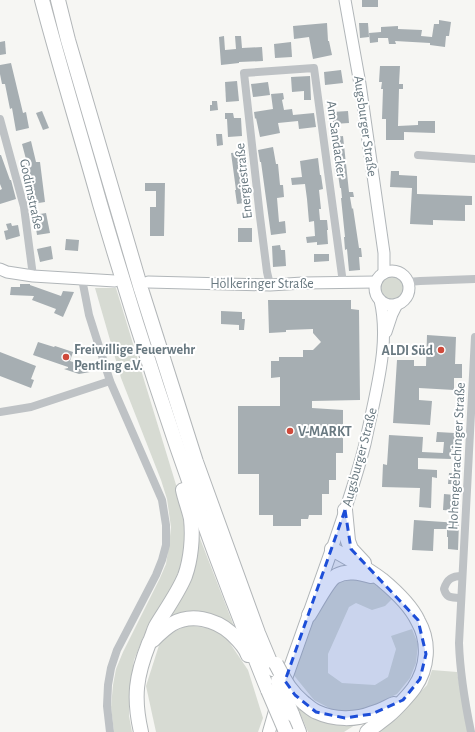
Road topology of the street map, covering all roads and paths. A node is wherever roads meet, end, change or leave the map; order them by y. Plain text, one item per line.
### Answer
1 (42, 0) edge
2 (58, 0) edge
3 (345, 0) edge
4 (244, 73) joint
5 (0, 119) edge
6 (418, 155) dead end
7 (475, 159) edge
8 (384, 253) junction
9 (0, 269) edge
10 (396, 272) junction
11 (384, 273) junction
12 (33, 276) junction
13 (82, 279) junction
14 (475, 279) edge
15 (115, 280) dead end
16 (148, 282) dead end
17 (343, 282) junction
18 (376, 282) junction
19 (408, 282) junction
20 (270, 284) junction
21 (380, 300) junction
22 (397, 304) junction
23 (475, 337) edge
24 (383, 340) junction
25 (110, 380) junction
26 (0, 412) edge
27 (181, 460) junction
28 (345, 510) junction
29 (332, 549) junction
30 (462, 576) junction
31 (381, 579) junction
32 (461, 598) junction
33 (309, 615) junction
34 (150, 643) junction
35 (275, 666) junction
36 (266, 686) junction
37 (403, 700) junction
38 (110, 732) edge
39 (141, 732) edge
40 (269, 732) edge
41 (286, 732) edge
42 (299, 732) edge
43 (367, 732) edge
44 (471, 732) edge

1 - 27 highway
2 - 35 highway
3 - 8 street, Augsburger Straße
4 - 17 street, Am Sandacker
4 - 20 street, Energiestraße
5 - 12 street, Godimstraße
6 - 7 street
8 - 10 street, Augsburger Straße
8 - 11 street, Augsburger Straße
9 - 12 street
10 - 11 street
10 - 19 street
11 - 18 street
12 - 13 street
13 - 15 street
13 - 25 street
14 - 19 street
16 - 20 street, Hölkeringer Straße
17 - 18 street, Hölkeringer Straße
17 - 20 street, Hölkeringer Straße
18 - 21 street
19 - 22 street
21 - 22 street
21 - 24 street, Augsburger Straße
22 - 24 street, Augsburger Straße
23 - 30 street, Hohengebrachinger Straße
24 - 28 street, Augsburger Straße
25 - 26 street
25 - 38 street
27 - 34 highway
27 - 36 highway
28 - 29 street, Augsburger Straße
28 - 31 highway
29 - 31 highway
29 - 33 main road
30 - 32 street, Hohengebrachinger Straße
30 - 32 street
31 - 33 highway
31 - 37 highway
32 - 44 street, Hohengebrachinger Straße
33 - 40 main road
34 - 36 highway
34 - 39 highway
35 - 37 highway, bridge
35 - 42 highway, bridge
36 - 41 highway, bridge
37 - 43 highway

